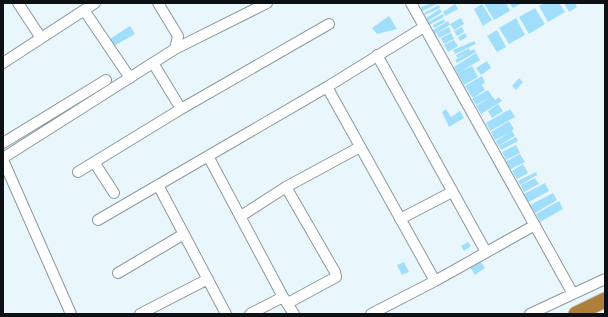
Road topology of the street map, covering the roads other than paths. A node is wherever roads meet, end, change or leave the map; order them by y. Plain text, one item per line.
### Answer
1 (18, 3) edge
2 (95, 3) edge
3 (158, 3) edge
4 (267, 3) edge
5 (411, 3) edge
6 (84, 10) junction
7 (329, 24) dead end
8 (424, 27) junction
9 (41, 38) junction
10 (176, 49) junction
11 (377, 55) junction
12 (3, 63) edge
13 (153, 64) junction
14 (130, 78) junction
15 (106, 80) dead end
16 (327, 87) junction
17 (181, 109) junction
18 (3, 143) edge
19 (360, 147) junction
20 (208, 156) junction
21 (3, 159) edge
22 (94, 162) junction
23 (78, 172) dead end
24 (158, 185) junction
25 (286, 187) junction
26 (452, 192) junction
27 (114, 193) dead end
28 (241, 216) junction
29 (400, 219) junction
30 (98, 220) dead end
31 (535, 225) junction
32 (184, 234) junction
33 (486, 252) junction
34 (118, 273) dead end
35 (208, 279) junction
36 (605, 279) edge
37 (435, 281) junction
38 (573, 294) junction
39 (285, 300) junction
40 (605, 300) edge
41 (71, 314) edge
42 (140, 314) edge
43 (226, 314) edge
44 (250, 314) edge
45 (294, 314) edge
46 (371, 314) edge
47 (530, 314) edge
48 (576, 314) edge

1 - 9 street
2 - 6 street
3 - 10 street
4 - 10 street
5 - 8 street
6 - 9 street
6 - 14 street
7 - 17 street
8 - 11 street
8 - 31 street
9 - 12 street
10 - 13 street
11 - 16 street
11 - 26 street
13 - 14 street
13 - 17 street
14 - 21 street
15 - 18 street
16 - 19 street
16 - 20 street
17 - 22 street
19 - 25 street
19 - 29 street
20 - 24 street
20 - 28 street
21 - 41 street
22 - 23 street
22 - 27 street
24 - 30 street
24 - 32 street
25 - 28 street
25 - 39 street
26 - 29 street
26 - 33 street
28 - 39 street
29 - 37 street
31 - 33 street
31 - 38 street
32 - 34 street
32 - 35 street
33 - 37 street
35 - 42 street
35 - 43 street
36 - 38 street
37 - 46 street
38 - 47 street
39 - 44 street
39 - 45 street
40 - 48 highway

